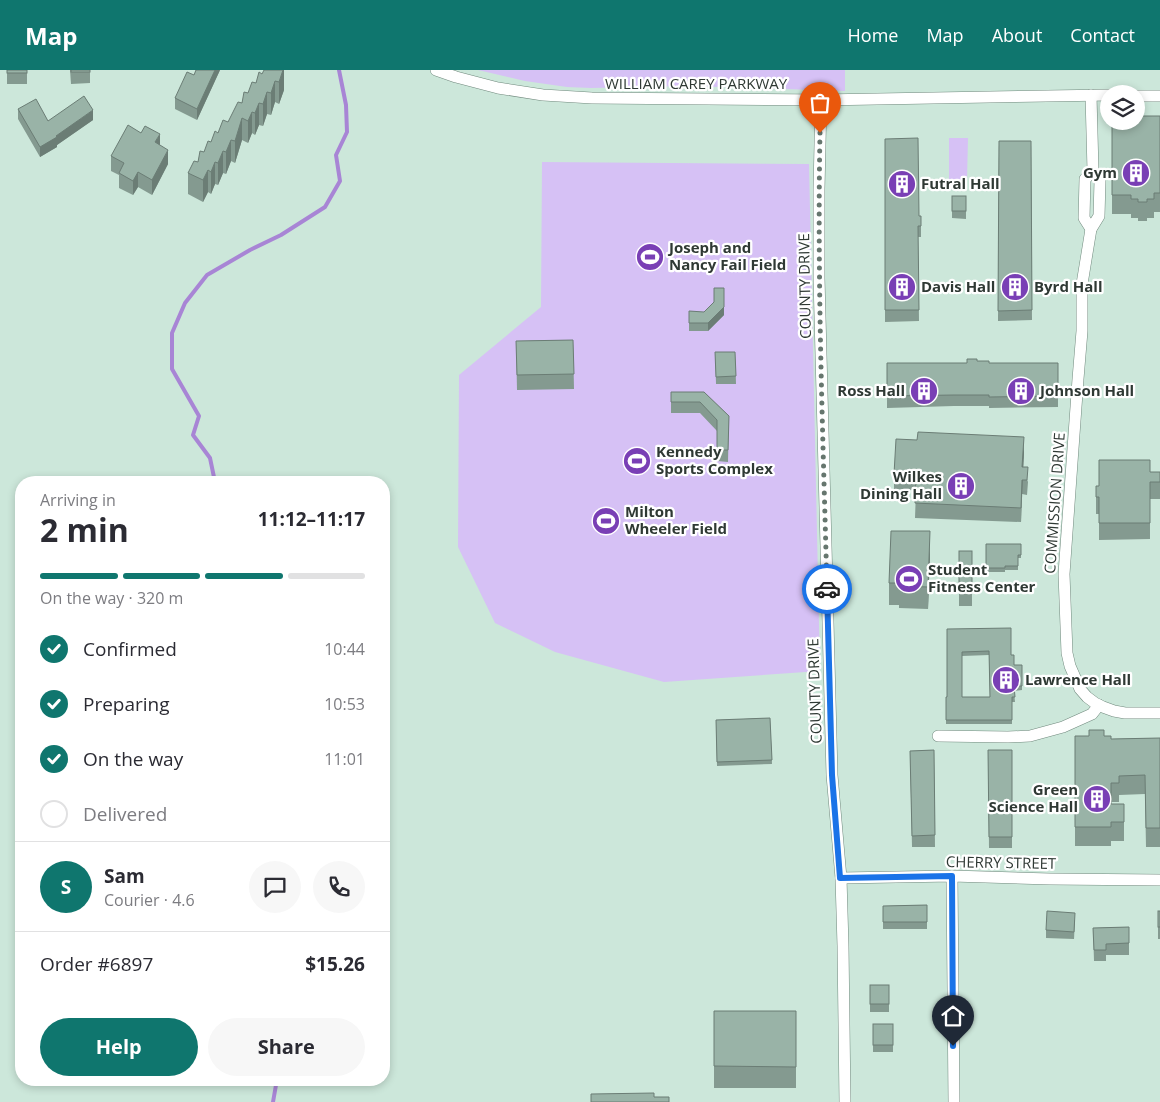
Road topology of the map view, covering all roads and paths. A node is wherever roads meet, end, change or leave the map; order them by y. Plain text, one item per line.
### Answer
1 (436, 70) edge
2 (1091, 95) junction
3 (1100, 96) edge
4 (1145, 96) edge
5 (1160, 96) edge
6 (821, 100) junction
7 (1099, 705) junction
8 (1160, 713) edge
9 (938, 736) dead end
10 (952, 876) junction
11 (840, 878) junction
12 (1160, 880) edge
13 (845, 1102) edge
14 (954, 1102) edge

1 - 6 street, WILLIAM CAREY PARKWAY
2 - 3 street, WILLIAM CAREY PARKWAY
2 - 6 street, WILLIAM CAREY PARKWAY
2 - 7 street, COMMISSION DRIVE
4 - 5 street
6 - 11 street, COUNTY DRIVE
7 - 8 street, COMMISSION DRIVE
7 - 9 street
10 - 11 street, CHERRY STREET
10 - 12 street, CHERRY STREET
10 - 14 street
11 - 13 street, COUNTY DRIVE

